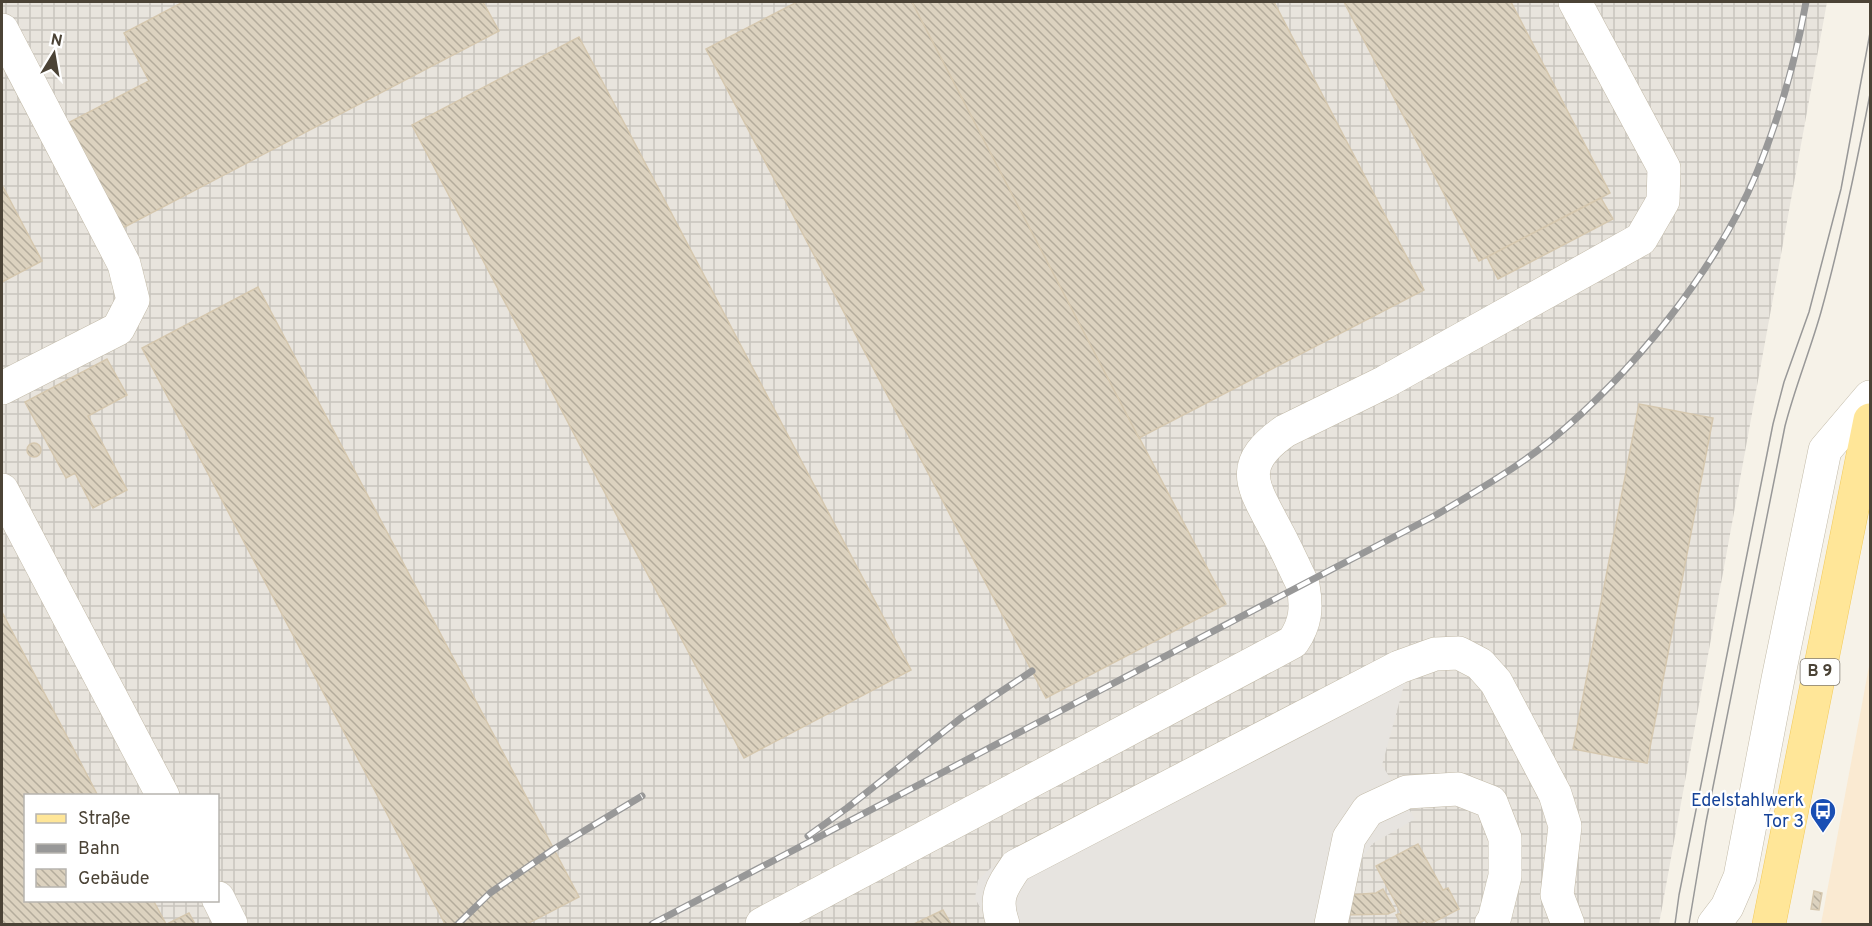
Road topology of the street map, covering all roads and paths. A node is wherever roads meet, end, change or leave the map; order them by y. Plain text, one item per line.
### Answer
1 (1575, 2) edge
2 (2, 30) edge
3 (2, 388) edge
4 (1870, 397) edge
5 (1870, 420) edge
6 (2, 490) edge
7 (162, 794) edge
8 (219, 900) edge
9 (231, 924) edge
10 (762, 924) edge
11 (1003, 924) edge
12 (1331, 924) edge
13 (1491, 924) edge
14 (1568, 924) edge
15 (1714, 924) edge
16 (1769, 924) edge

1 - 10 lane
2 - 3 lane
4 - 15 lane
5 - 16 main road, B 9
6 - 7 lane
8 - 9 lane
11 - 14 lane
12 - 13 lane

